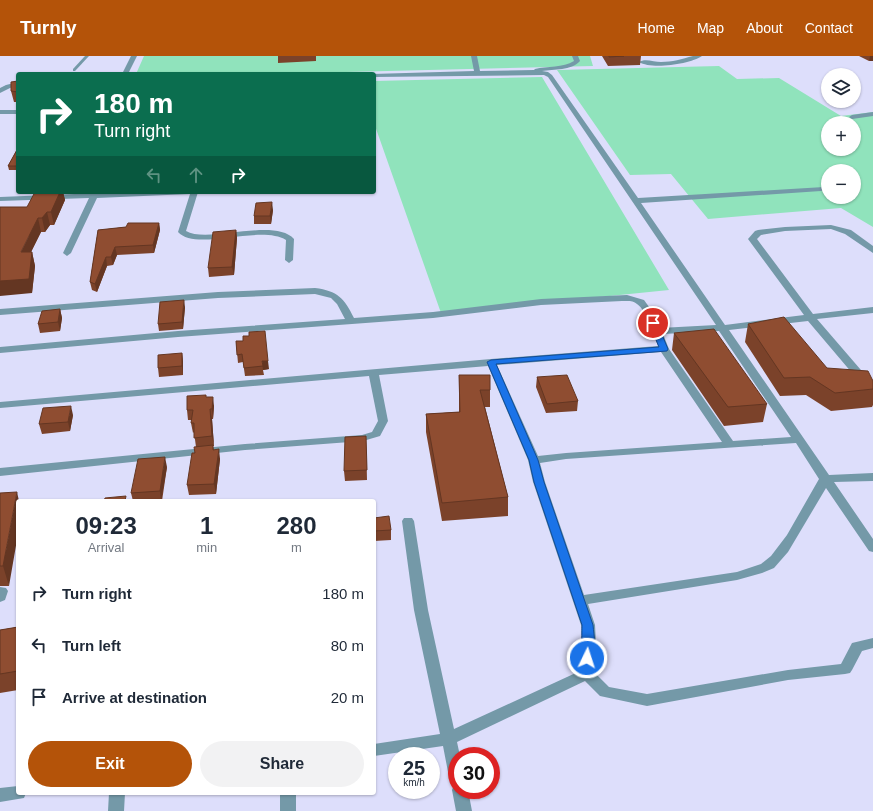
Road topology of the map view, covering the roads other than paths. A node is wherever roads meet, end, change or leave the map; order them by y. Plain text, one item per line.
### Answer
1 (86, 56) edge
2 (134, 56) edge
3 (474, 56) edge
4 (575, 56) edge
5 (699, 56) edge
6 (642, 62) dead end
7 (74, 70) dead end
8 (126, 72) edge
9 (530, 72) junction
10 (477, 73) junction
11 (376, 75) edge
12 (0, 84) edge
13 (16, 84) edge
14 (0, 91) edge
15 (0, 112) edge
16 (16, 112) edge
17 (873, 114) edge
18 (861, 116) edge
19 (821, 189) dead end
20 (140, 194) edge
21 (193, 194) edge
22 (94, 196) junction
23 (0, 199) edge
24 (635, 201) junction
25 (873, 250) edge
26 (67, 253) dead end
27 (289, 260) dead end
28 (873, 310) edge
29 (0, 312) edge
30 (810, 317) junction
31 (351, 321) junction
32 (722, 328) junction
33 (657, 331) junction
34 (664, 349) junction
35 (0, 350) edge
36 (491, 362) junction
37 (373, 372) junction
38 (873, 392) edge
39 (0, 405) edge
40 (798, 440) junction
41 (730, 445) junction
42 (534, 460) junction
43 (0, 472) edge
44 (873, 477) edge
45 (825, 479) junction
46 (408, 521) dead end
47 (873, 548) edge
48 (580, 601) junction
49 (873, 643) edge
50 (587, 674) junction
51 (448, 739) junction
52 (450, 747) edge
53 (376, 750) edge
54 (16, 793) edge
55 (0, 795) edge
56 (118, 795) edge
57 (288, 795) edge
58 (462, 799) edge
59 (116, 811) edge
60 (288, 811) edge
61 (464, 811) edge

1 - 7 lane
2 - 8 street
3 - 10 street
4 - 9 street
5 - 6 street
9 - 10 street
9 - 24 street
10 - 11 street
12 - 13 street
13 - 14 street
15 - 16 street
17 - 18 street
19 - 24 street
20 - 22 street
21 - 27 street
22 - 23 street
22 - 26 street
24 - 32 street
25 - 30 street
28 - 30 street
29 - 31 street
30 - 32 street
30 - 38 street
31 - 33 street
31 - 35 street
32 - 33 street
32 - 40 street
33 - 34 street
34 - 36 street
34 - 41 street
36 - 37 street
36 - 42 street
37 - 39 street
37 - 43 street
40 - 41 street
40 - 45 street
41 - 42 street
42 - 48 street
44 - 45 street
45 - 47 street
45 - 48 street
46 - 51 street
48 - 50 street
49 - 50 street
50 - 51 street
51 - 52 street
51 - 53 street
54 - 55 street
56 - 59 street
57 - 60 street
58 - 61 street

